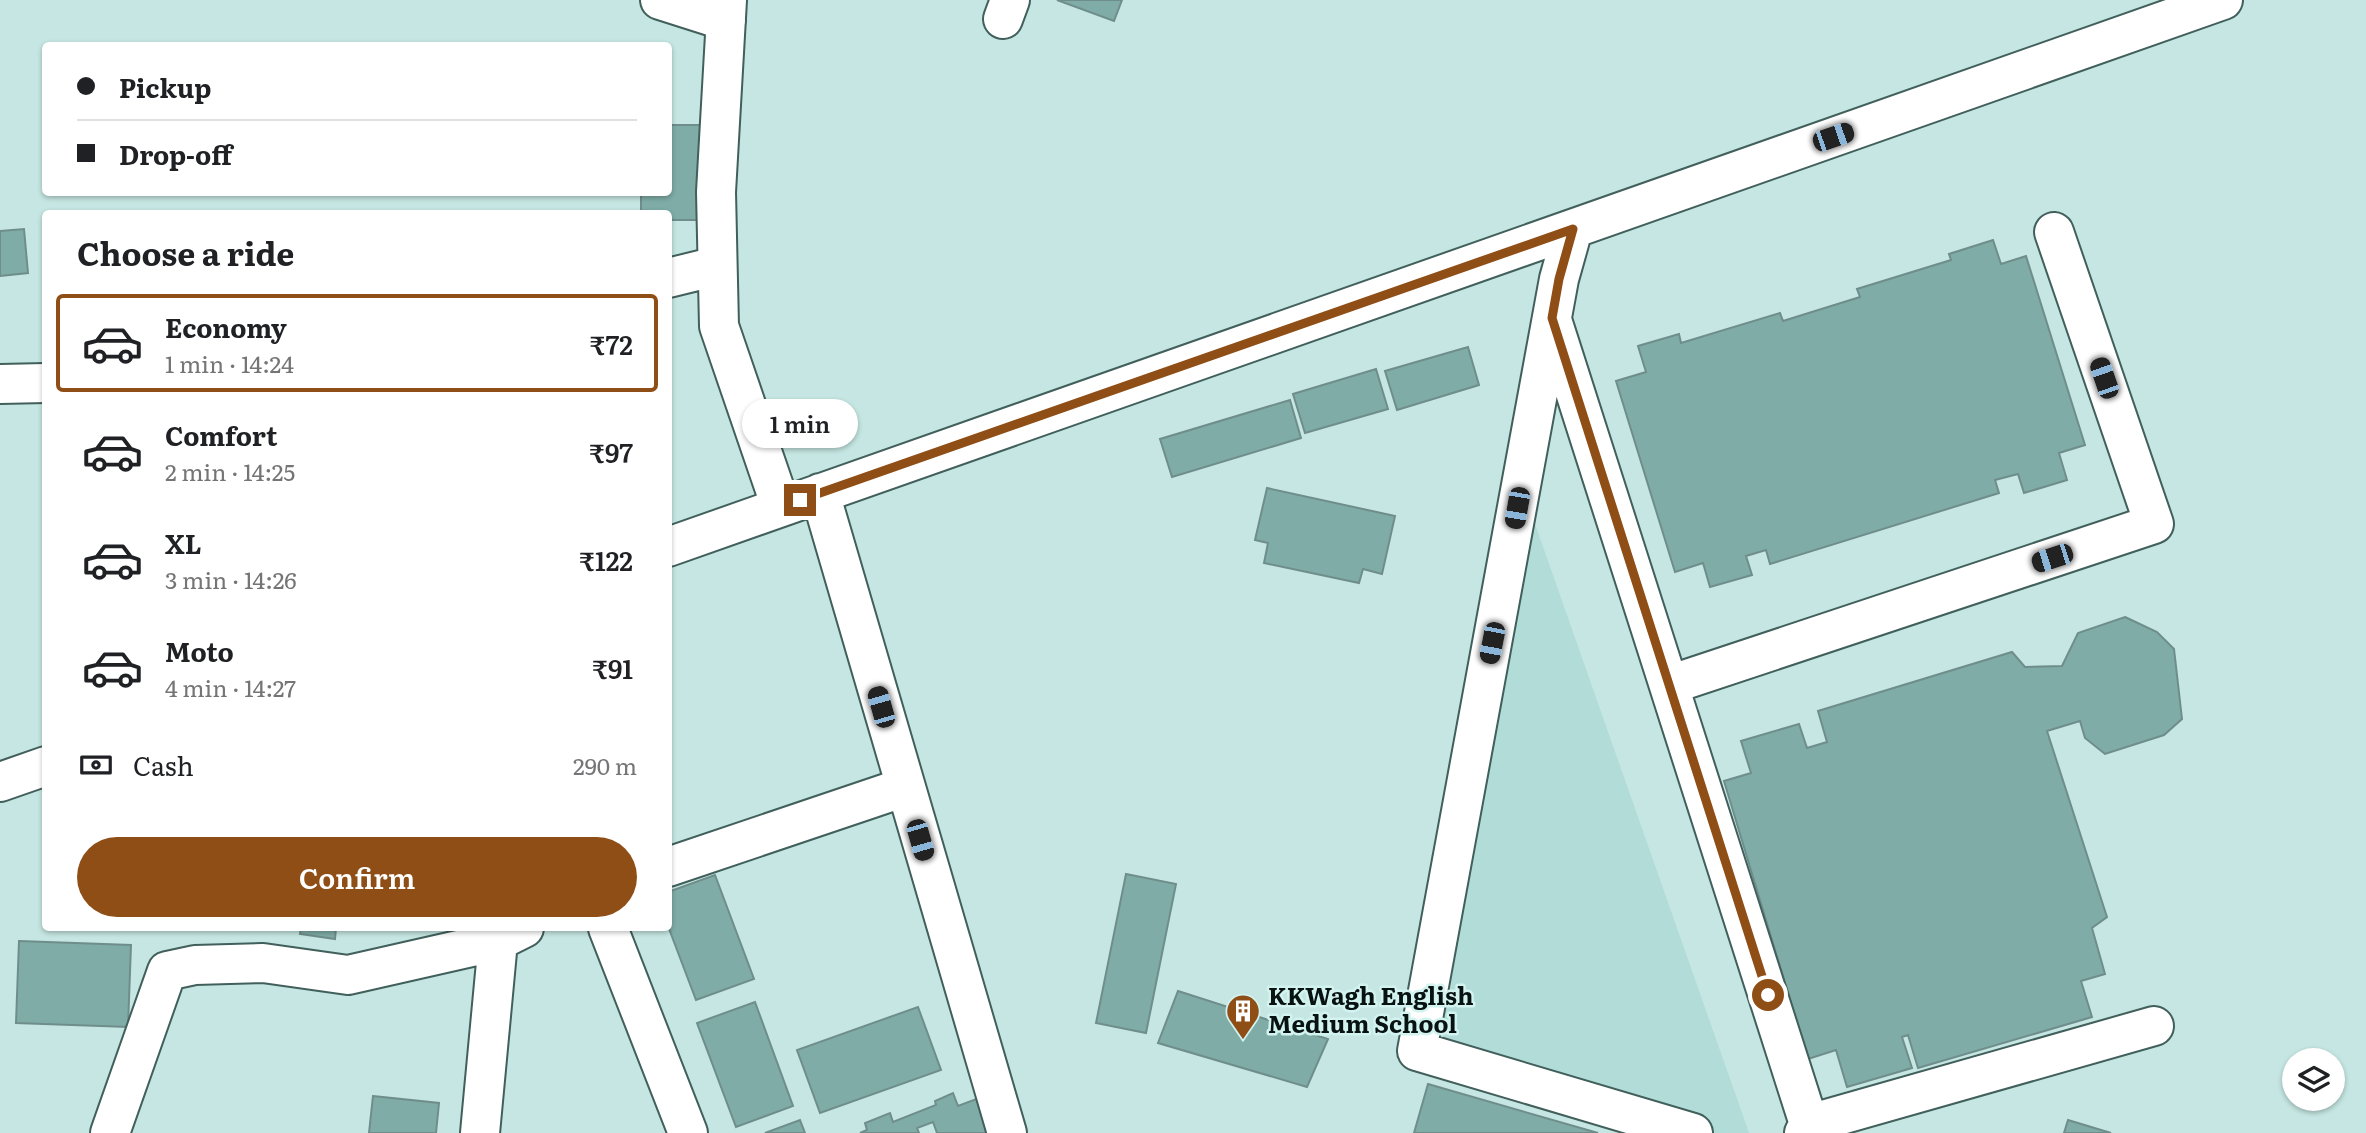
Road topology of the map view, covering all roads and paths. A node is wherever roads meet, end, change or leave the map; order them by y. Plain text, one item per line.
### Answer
1 (660, 0) edge
2 (2223, 0) edge
3 (727, 10) edge
4 (1573, 229) junction
5 (2054, 232) dead end
6 (717, 266) junction
7 (672, 277) edge
8 (1552, 318) junction
9 (42, 383) edge
10 (0, 384) edge
11 (820, 493) junction
12 (781, 507) junction
13 (672, 546) edge
14 (1669, 685) junction
15 (42, 767) edge
16 (0, 782) edge
17 (905, 787) junction
18 (672, 866) edge
19 (609, 931) edge
20 (511, 934) edge
21 (2154, 1026) dead end
22 (1807, 1129) edge
23 (110, 1133) edge
24 (480, 1133) edge
25 (688, 1133) edge
26 (1007, 1133) edge
27 (1693, 1133) edge

1 - 3 street
2 - 4 street
3 - 6 street
4 - 8 street
4 - 11 street
5 - 14 street
6 - 7 street
6 - 12 street
8 - 14 street
8 - 27 street
9 - 10 street
11 - 12 street
11 - 17 street
12 - 13 street
14 - 22 street
15 - 16 street
17 - 18 street
17 - 26 street
19 - 25 street
20 - 23 street
20 - 24 street
21 - 22 street

